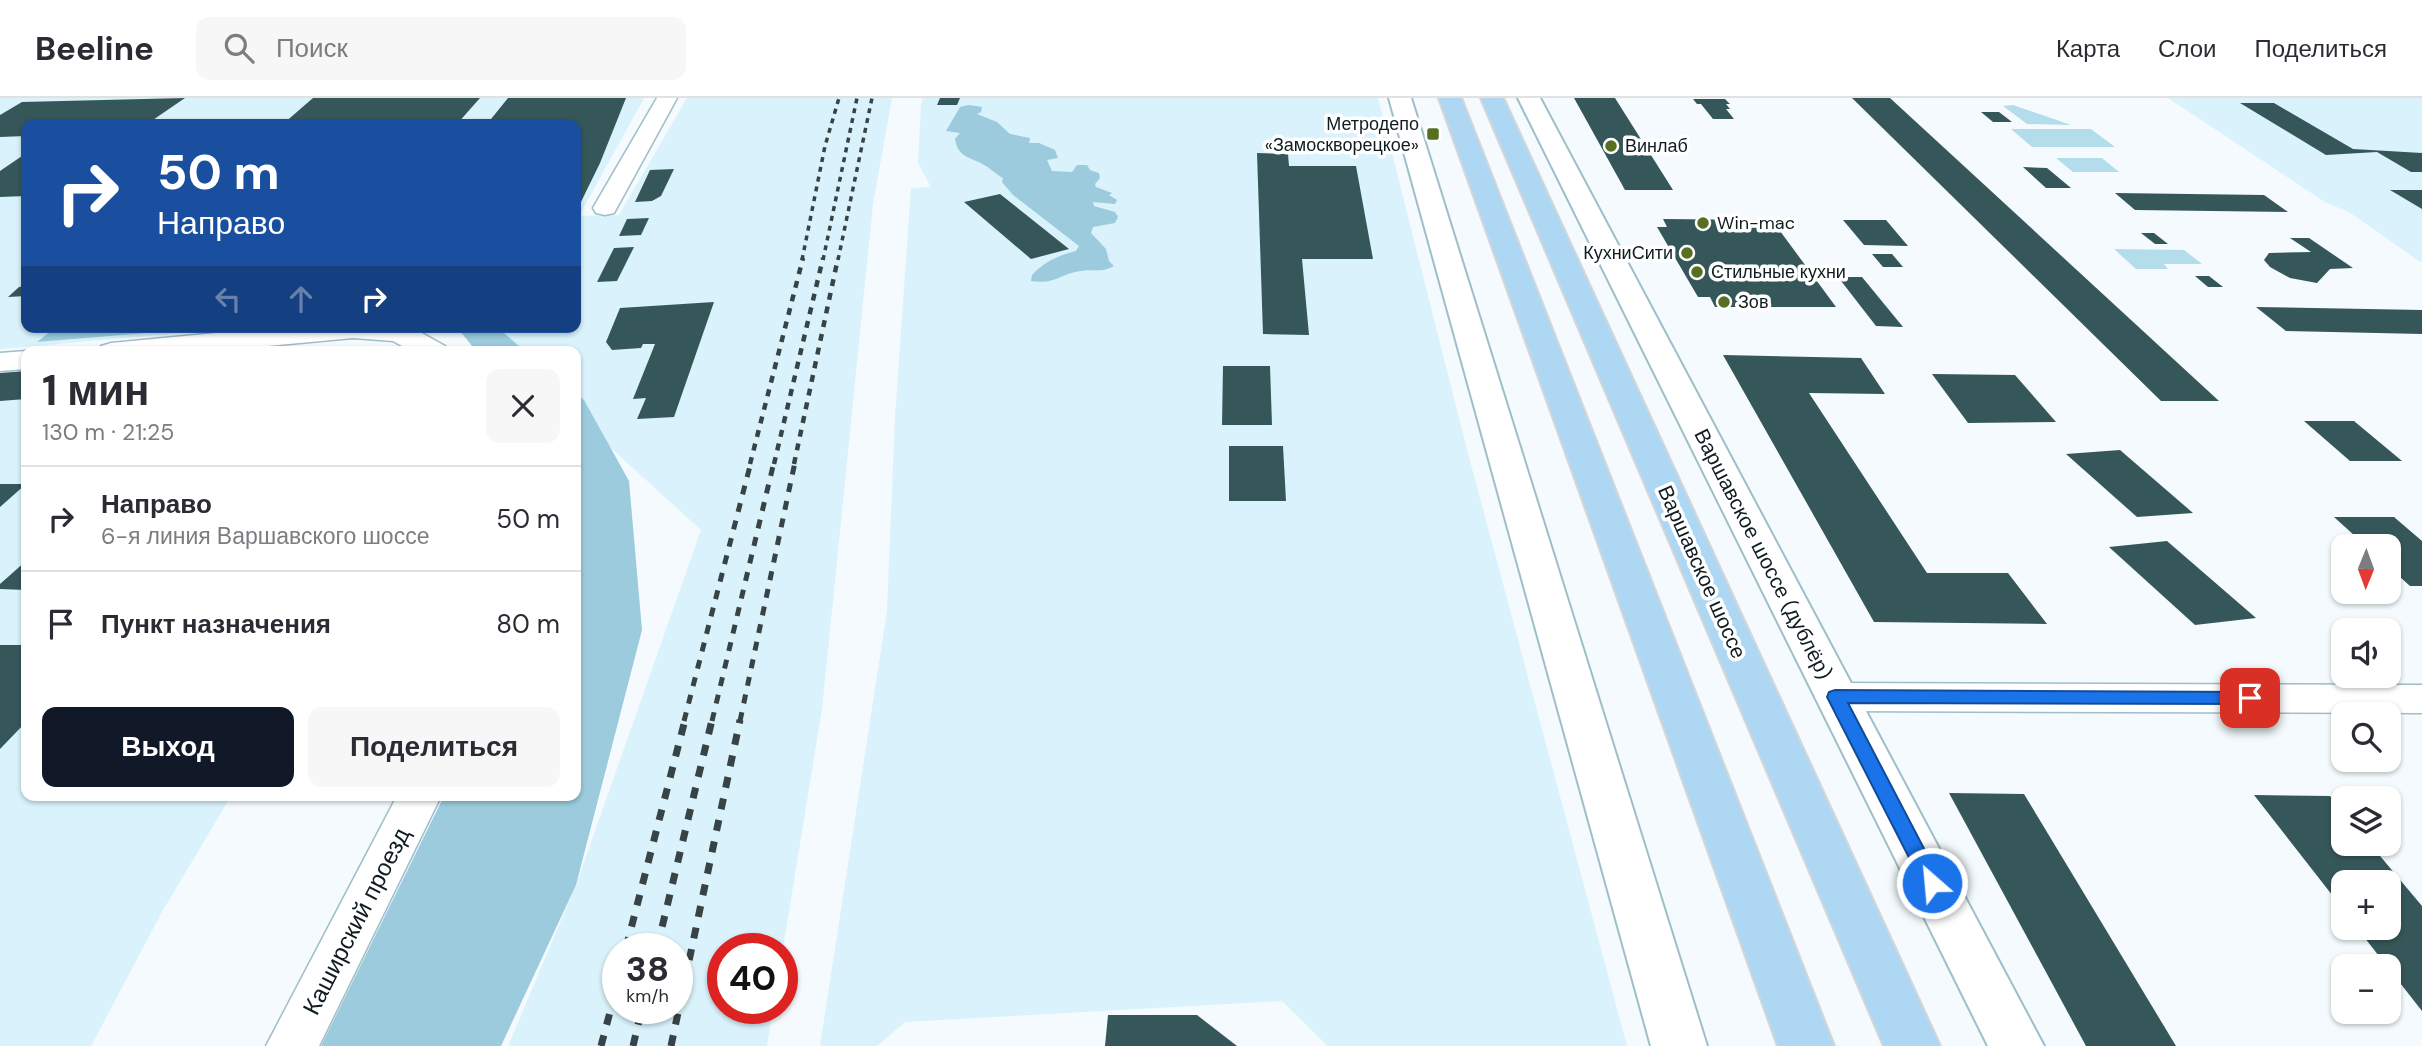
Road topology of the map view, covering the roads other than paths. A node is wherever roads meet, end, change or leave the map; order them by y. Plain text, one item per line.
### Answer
1 (667, 98) edge
2 (1400, 98) edge
3 (1450, 98) edge
4 (1492, 98) edge
5 (1529, 98) edge
6 (605, 208) dead end
7 (311, 333) edge
8 (402, 333) edge
9 (174, 346) edge
10 (424, 346) edge
11 (21, 360) edge
12 (0, 362) edge
13 (1835, 697) junction
14 (2422, 699) edge
15 (416, 801) edge
16 (292, 1046) edge
17 (1679, 1046) edge
18 (1806, 1046) edge
19 (1912, 1046) edge
20 (2016, 1046) edge

1 - 6 street
2 - 17 street
3 - 18 main road
4 - 19 main road, Варшавское шоссе
5 - 13 street, Варшавское шоссе (дублёр)
7 - 9 street
8 - 10 street
11 - 12 street
13 - 14 street
13 - 20 street, Варшавское шоссе (дублёр)
15 - 16 street, Каширский проезд

